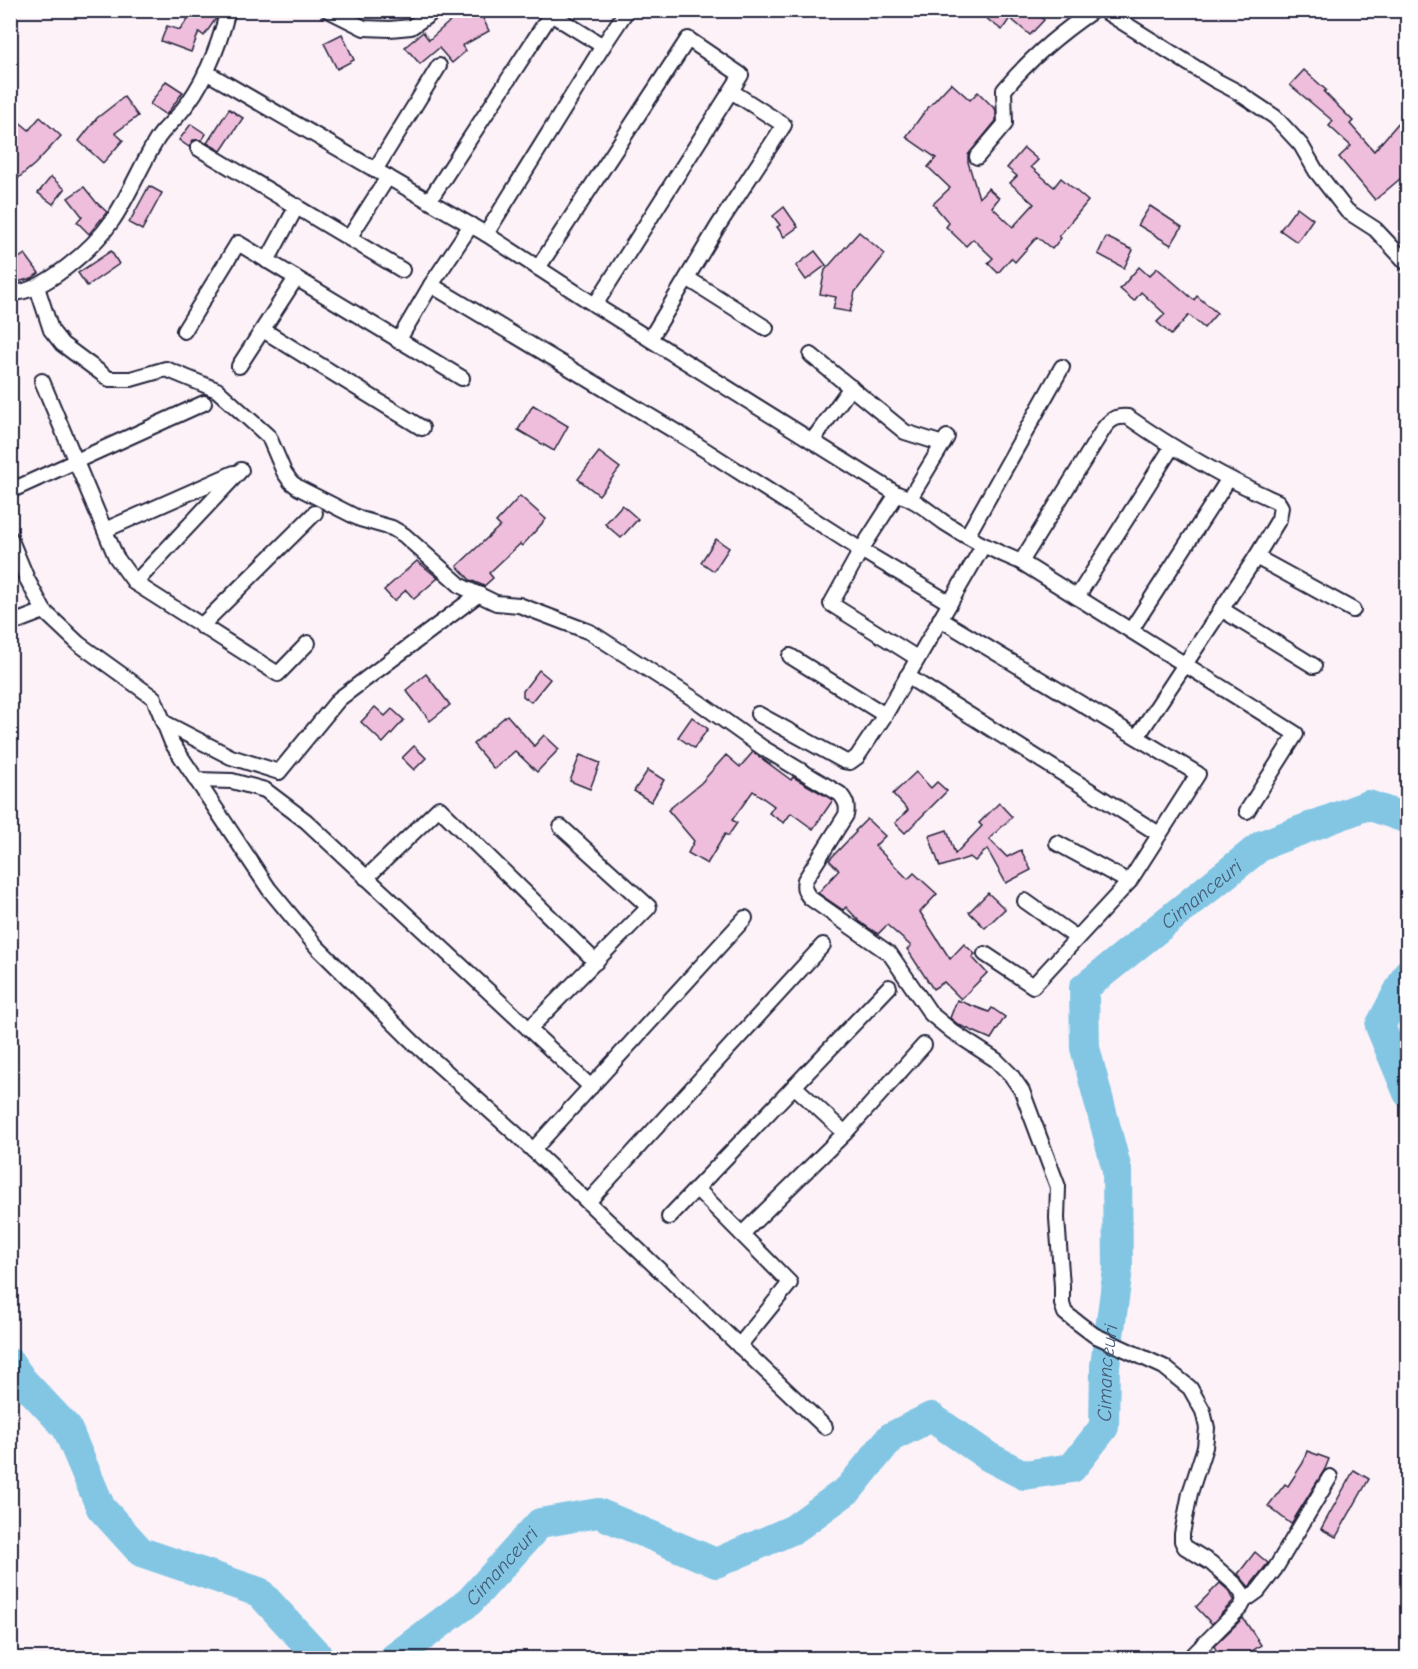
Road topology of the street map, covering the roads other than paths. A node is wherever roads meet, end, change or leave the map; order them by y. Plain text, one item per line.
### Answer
1 (228, 10) edge
2 (436, 10) edge
3 (627, 10) edge
4 (1094, 10) edge
5 (1103, 10) edge
6 (332, 12) edge
7 (603, 46) junction
8 (439, 66) dead end
9 (206, 72) junction
10 (731, 91) junction
11 (198, 148) dead end
12 (977, 157) dead end
13 (375, 170) junction
14 (388, 177) junction
15 (429, 201) junction
16 (297, 206) junction
17 (471, 225) junction
18 (486, 234) junction
19 (350, 238) junction
20 (267, 261) junction
21 (1407, 264) edge
22 (538, 268) junction
23 (402, 270) dead end
24 (296, 278) junction
25 (687, 278) junction
26 (431, 285) junction
27 (37, 287) junction
28 (10, 293) edge
29 (595, 305) junction
30 (766, 328) dead end
31 (263, 330) junction
32 (184, 331) dead end
33 (650, 339) junction
34 (398, 341) junction
35 (811, 355) dead end
36 (239, 366) dead end
37 (1062, 367) dead end
38 (462, 378) dead end
39 (42, 381) dead end
40 (850, 387) junction
41 (204, 403) dead end
42 (422, 428) dead end
43 (812, 441) junction
44 (1172, 447) junction
45 (77, 461) junction
46 (1228, 480) junction
47 (10, 491) edge
48 (904, 496) junction
49 (315, 513) dead end
50 (105, 530) junction
51 (967, 536) junction
52 (10, 538) edge
53 (983, 546) junction
54 (861, 550) junction
55 (1256, 557) junction
56 (1021, 562) junction
57 (135, 583) junction
58 (479, 594) junction
59 (1077, 597) junction
60 (950, 603) junction
61 (1221, 609) junction
62 (1353, 610) dead end
63 (44, 611) junction
64 (940, 619) junction
65 (10, 624) edge
66 (201, 626) junction
67 (1131, 630) junction
68 (308, 643) dead end
69 (790, 657) dead end
70 (917, 658) junction
71 (1183, 665) junction
72 (1314, 666) dead end
73 (907, 676) junction
74 (758, 714) dead end
75 (885, 715) junction
76 (163, 722) junction
77 (1137, 737) junction
78 (196, 780) junction
79 (1247, 811) dead end
80 (561, 827) dead end
81 (1160, 834) junction
82 (1057, 843) dead end
83 (366, 878) junction
84 (1129, 882) junction
85 (1024, 901) dead end
86 (745, 918) dead end
87 (1077, 938) junction
88 (823, 945) dead end
89 (985, 954) dead end
90 (596, 962) junction
91 (889, 987) dead end
92 (529, 1029) junction
93 (924, 1045) dead end
94 (794, 1086) junction
95 (591, 1087) junction
96 (845, 1134) junction
97 (533, 1150) junction
98 (697, 1189) junction
99 (588, 1202) junction
100 (669, 1217) dead end
101 (741, 1234) junction
102 (739, 1346) junction
103 (825, 1427) dead end
104 (1330, 1477) dead end
105 (1244, 1601) junction
106 (1190, 1659) edge

1 - 9 street
2 - 6 street
3 - 7 street
4 - 12 street
5 - 21 street
7 - 15 street
7 - 18 street
8 - 13 street
9 - 13 street
9 - 27 street
10 - 22 street
10 - 25 street
10 - 29 street
11 - 16 street
13 - 14 street
14 - 15 street
14 - 19 street
15 - 17 street
16 - 19 street
16 - 20 street
17 - 18 street
17 - 26 street
18 - 22 street
19 - 23 street
20 - 24 street
20 - 32 street
22 - 29 street
24 - 31 street
24 - 34 street
25 - 30 street
25 - 33 street
26 - 34 street
26 - 54 street
27 - 28 street
27 - 58 street
29 - 33 street
31 - 36 street
31 - 42 street
33 - 43 street
34 - 38 street
35 - 40 street
37 - 51 street
39 - 45 street
40 - 43 street
40 - 48 street
41 - 45 street
43 - 48 street
44 - 46 street
44 - 56 street
44 - 59 street
45 - 47 street
45 - 50 street
46 - 55 street
46 - 67 street
48 - 51 street
48 - 54 street
49 - 66 street
50 - 57 street
50 - 57 street
51 - 53 street
52 - 63 street
53 - 56 street
53 - 60 street
54 - 60 street
54 - 70 street
55 - 61 street
55 - 62 street
56 - 59 street
57 - 66 street
58 - 76 street
58 - 105 street
59 - 67 street
60 - 64 street
61 - 71 street
61 - 72 street
63 - 65 street
63 - 76 street
64 - 70 street
64 - 77 street
66 - 68 street
67 - 71 street
69 - 75 street
70 - 73 street
71 - 77 street
71 - 79 street
73 - 75 street
73 - 81 street
74 - 75 street
76 - 78 street
77 - 81 street
78 - 83 street
78 - 97 street
80 - 90 street
81 - 84 street
82 - 84 street
83 - 90 street
83 - 92 street
84 - 87 street
85 - 87 street
86 - 95 street
87 - 89 street
88 - 99 street
90 - 92 street
91 - 94 street
92 - 95 street
93 - 96 street
94 - 96 street
94 - 98 street
95 - 97 street
96 - 101 street
97 - 99 street
98 - 100 street
98 - 101 street
99 - 102 street
101 - 102 street
102 - 103 street
104 - 105 street
105 - 106 street

